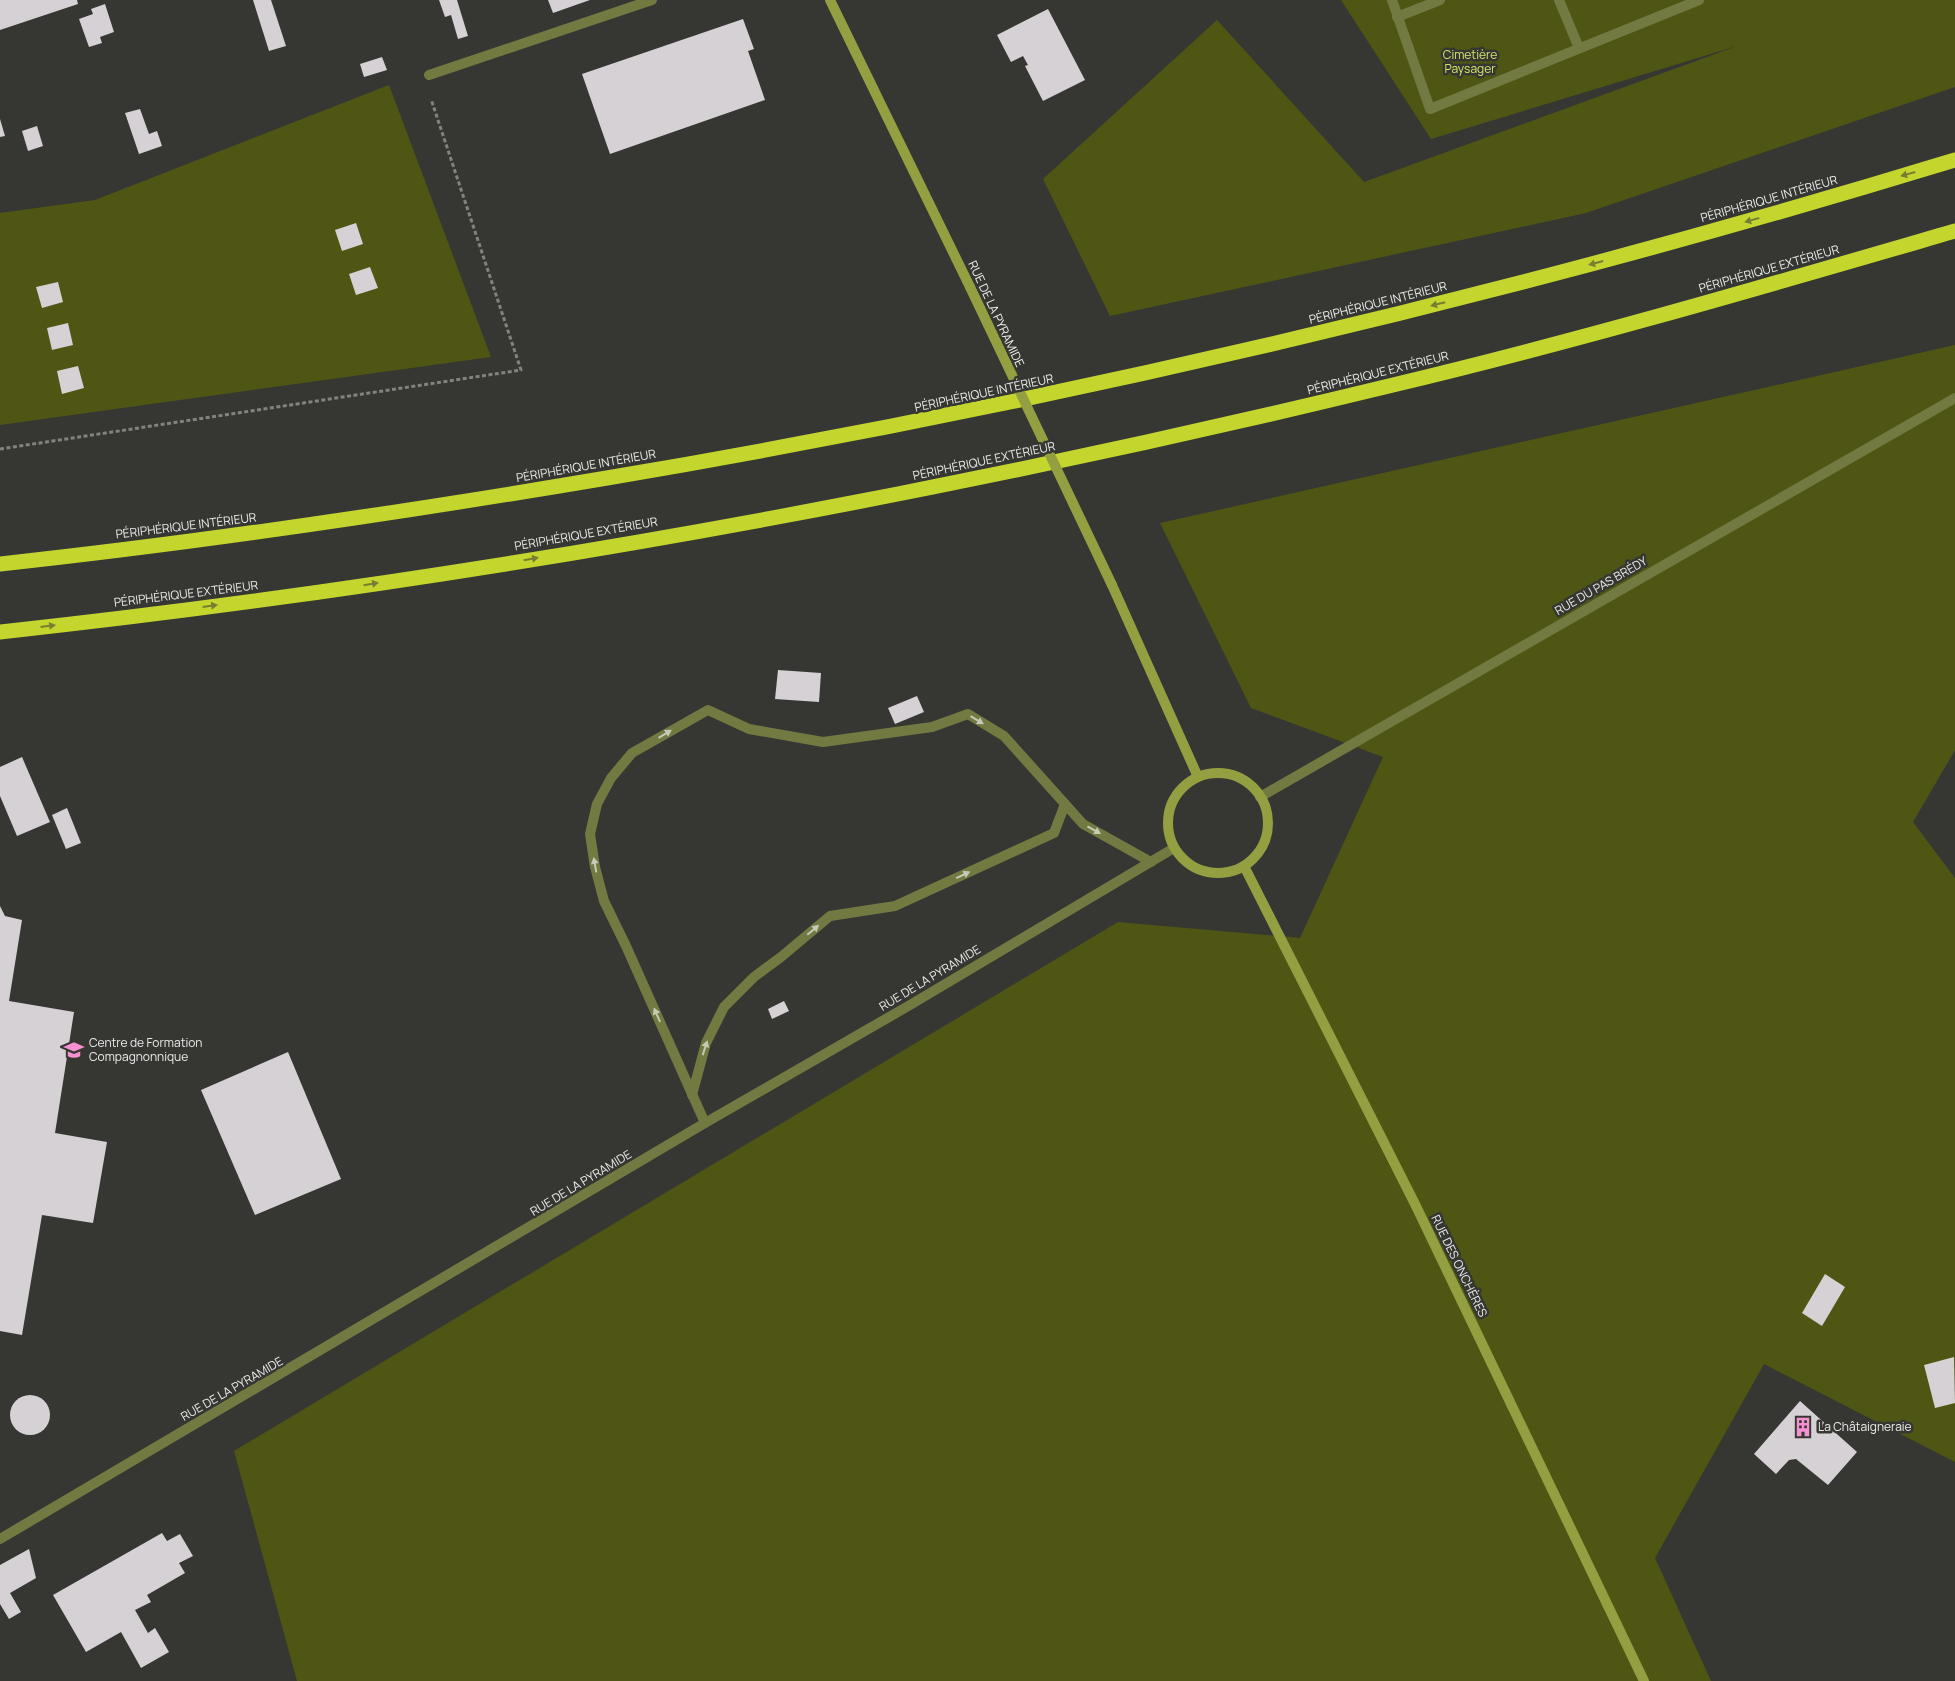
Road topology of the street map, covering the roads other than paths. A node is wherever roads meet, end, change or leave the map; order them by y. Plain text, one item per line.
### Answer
1 (652, 0) edge
2 (830, 0) edge
3 (1392, 0) edge
4 (1440, 0) edge
5 (1559, 0) edge
6 (1699, 0) edge
7 (1398, 17) junction
8 (1579, 48) junction
9 (428, 75) road end
10 (1955, 160) edge
11 (1955, 231) edge
12 (1955, 398) edge
13 (0, 564) edge
14 (0, 632) edge
15 (1198, 776) junction
16 (1260, 797) junction
17 (1065, 804) junction
18 (1174, 848) junction
19 (1151, 862) junction
20 (1244, 866) junction
21 (692, 1094) junction
22 (705, 1123) junction
23 (0, 1539) edge
24 (1644, 1681) edge

1 - 9 street
2 - 15 street, RUE DE LA PYRAMIDE, bridge
3 - 7 street
4 - 7 street
5 - 8 street
6 - 8 street
7 - 8 street
10 -> 13 highway, PÉRIPHÉRIQUE INTÉRIEUR
14 -> 11 highway, PÉRIPHÉRIQUE EXTÉRIEUR
12 - 16 street, RUE DU PAS BRÉDY
15 - 16 street
15 - 18 street
16 - 20 street
17 -> 19 street
21 -> 17 street
21 -> 17 street
18 - 19 street, RUE DE LA PYRAMIDE
18 - 20 street
19 - 22 street, RUE DE LA PYRAMIDE
20 - 24 street, RUE DES ONCHÈRES
21 - 22 street
22 - 23 street, RUE DE LA PYRAMIDE

